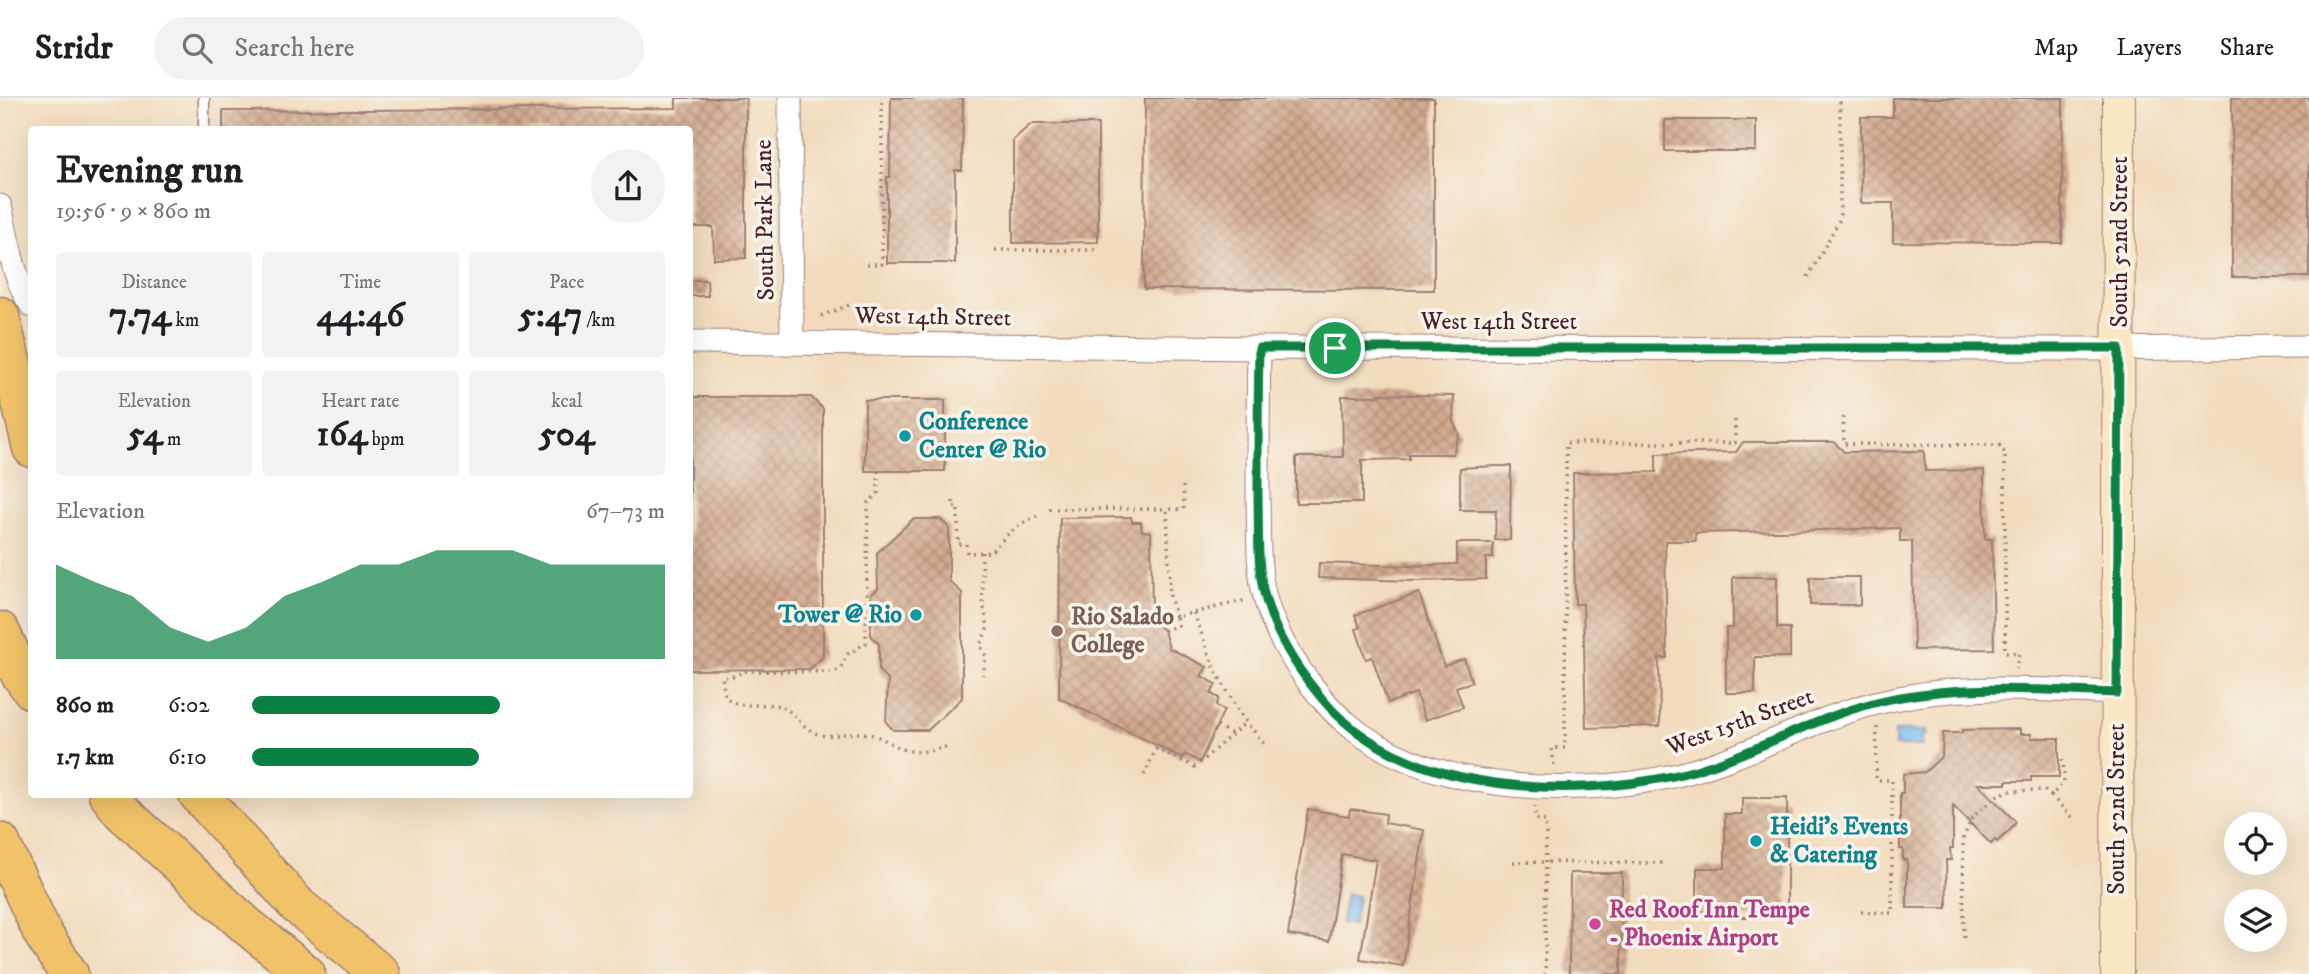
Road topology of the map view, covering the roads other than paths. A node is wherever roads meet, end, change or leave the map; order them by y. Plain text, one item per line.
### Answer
1 (204, 98) edge
2 (790, 98) edge
3 (2119, 98) edge
4 (204, 126) edge
5 (0, 206) edge
6 (28, 301) edge
7 (0, 316) edge
8 (693, 342) edge
9 (792, 342) junction
10 (2309, 347) edge
11 (1259, 348) junction
12 (2119, 348) junction
13 (28, 432) edge
14 (0, 631) edge
15 (28, 685) edge
16 (2117, 693) junction
17 (111, 798) edge
18 (202, 798) edge
19 (0, 842) edge
20 (0, 900) edge
21 (39, 974) edge
22 (69, 974) edge
23 (306, 974) edge
24 (381, 974) edge
25 (2116, 974) edge

1 - 4 lane
2 - 9 street, South Park Lane
3 - 12 main road, South 52nd Street
5 - 6 street
7 - 13 highway
8 - 9 street, West 14th Street
9 - 11 street, West 14th Street
10 - 12 street, West 14th Street
11 - 12 street, West 14th Street
11 - 16 street, West 15th Street
12 - 16 main road, South 52nd Street
14 - 15 highway
16 - 25 main road, South 52nd Street
17 - 23 highway
18 - 24 highway
19 - 22 highway
20 - 21 highway

